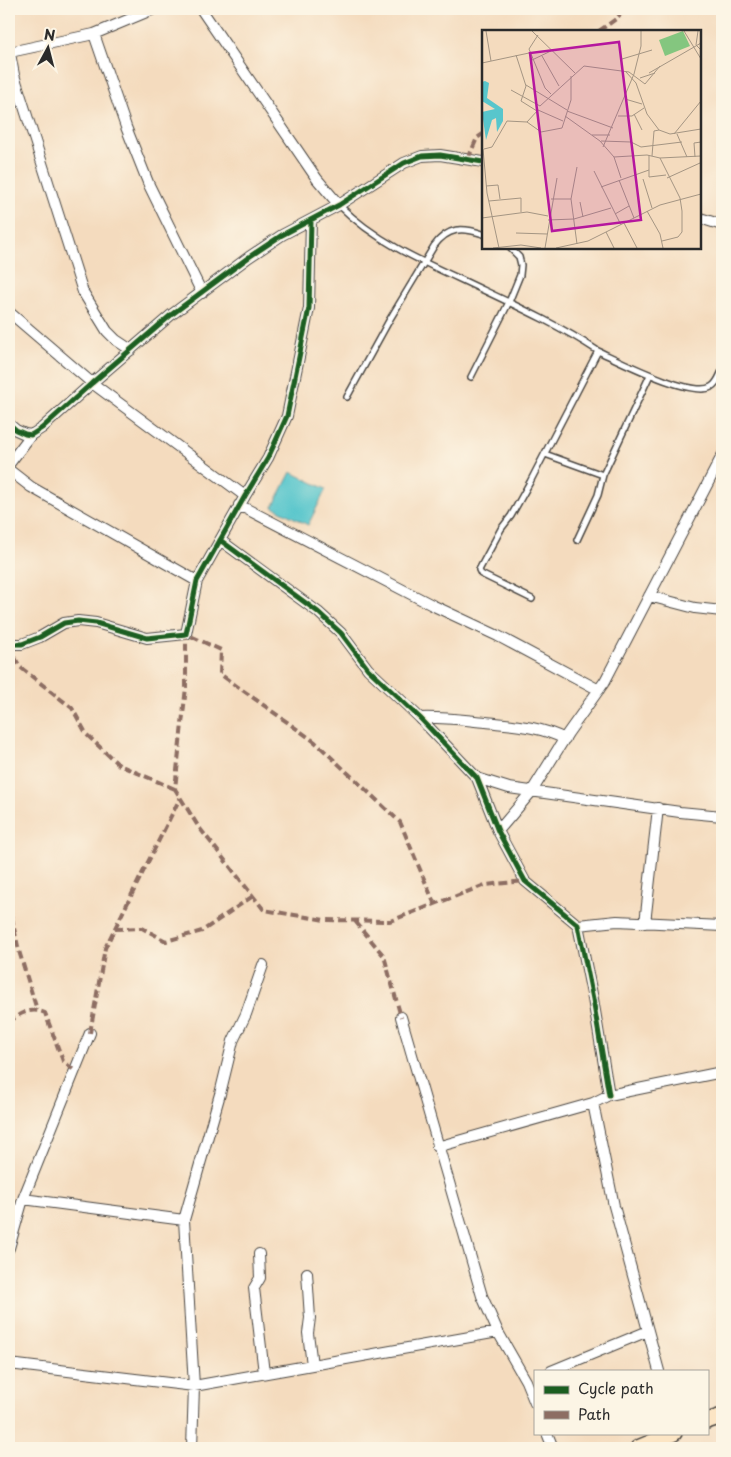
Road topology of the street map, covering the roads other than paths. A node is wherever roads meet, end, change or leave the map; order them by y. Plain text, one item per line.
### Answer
1 (154, 9) edge
2 (201, 9) edge
3 (94, 34) junction
4 (9, 50) edge
5 (482, 162) edge
6 (339, 205) junction
7 (701, 218) edge
8 (311, 220) junction
9 (722, 225) edge
10 (482, 234) edge
11 (511, 249) edge
12 (424, 262) junction
13 (202, 293) junction
14 (509, 302) junction
15 (9, 312) edge
16 (131, 350) junction
17 (598, 351) junction
18 (722, 372) edge
19 (650, 375) junction
20 (470, 377) dead end
21 (92, 383) junction
22 (347, 398) dead end
23 (9, 424) edge
24 (31, 435) junction
25 (545, 454) junction
26 (721, 462) edge
27 (9, 464) edge
28 (9, 470) edge
29 (604, 475) junction
30 (242, 500) junction
31 (220, 540) junction
32 (577, 540) dead end
33 (197, 581) junction
34 (649, 596) junction
35 (532, 599) dead end
36 (722, 611) edge
37 (9, 644) edge
38 (599, 690) junction
39 (420, 718) junction
40 (565, 739) junction
41 (477, 778) junction
42 (532, 790) junction
43 (658, 808) junction
44 (722, 816) edge
45 (498, 831) junction
46 (645, 922) junction
47 (578, 926) junction
48 (722, 926) edge
49 (263, 965) dead end
50 (400, 1017) dead end
51 (90, 1032) dead end
52 (722, 1072) edge
53 (609, 1096) junction
54 (593, 1103) junction
55 (437, 1147) junction
56 (23, 1199) junction
57 (184, 1220) junction
58 (9, 1248) edge
59 (259, 1254) dead end
60 (307, 1273) dead end
61 (648, 1331) junction
62 (498, 1332) junction
63 (9, 1364) edge
64 (312, 1365) junction
65 (553, 1370) edge
66 (660, 1370) edge
67 (264, 1373) junction
68 (530, 1379) edge
69 (194, 1386) junction
70 (534, 1398) edge
71 (722, 1416) edge
72 (708, 1421) edge
73 (547, 1434) edge
74 (672, 1434) edge
75 (192, 1448) edge
76 (553, 1448) edge
77 (638, 1448) edge

1 - 3 street
2 - 6 street
3 - 4 street
3 - 13 street
4 - 16 street
5 - 6 street
6 - 8 street
6 - 12 lane
7 - 9 street
8 - 13 street
8 - 30 street
10 - 12 lane
11 - 14 lane
12 - 14 lane
12 - 22 lane
13 - 16 street
14 - 17 lane
14 - 20 lane
15 - 21 street
16 - 21 street
17 - 19 lane
17 - 25 lane
18 - 19 lane
19 - 29 lane
21 - 24 street
21 - 30 street
23 - 24 street
24 - 27 street
25 - 29 lane
25 - 35 lane
26 - 34 street
28 - 33 street
29 - 32 lane
30 - 31 street
30 - 38 street
31 - 33 street
31 - 39 street
33 - 37 street
34 - 36 street
34 - 38 street
38 - 40 street
39 - 40 street
39 - 41 street
40 - 42 street
41 - 42 street
41 - 45 street
42 - 43 street
42 - 45 street
43 - 44 street
43 - 46 street
45 - 47 street
46 - 47 street
46 - 48 street
47 - 53 street
49 - 57 street
50 - 55 street
51 - 56 street
52 - 53 street
53 - 54 street
54 - 55 street
54 - 61 street
55 - 62 street
56 - 57 street
56 - 58 street
57 - 69 street
59 - 67 street
60 - 64 street
61 - 65 street
61 - 66 street
62 - 64 street
62 - 68 street
63 - 69 street
64 - 67 street
67 - 69 street
68 - 70 street
69 - 75 street
71 - 72 street
73 - 76 street
74 - 77 street

